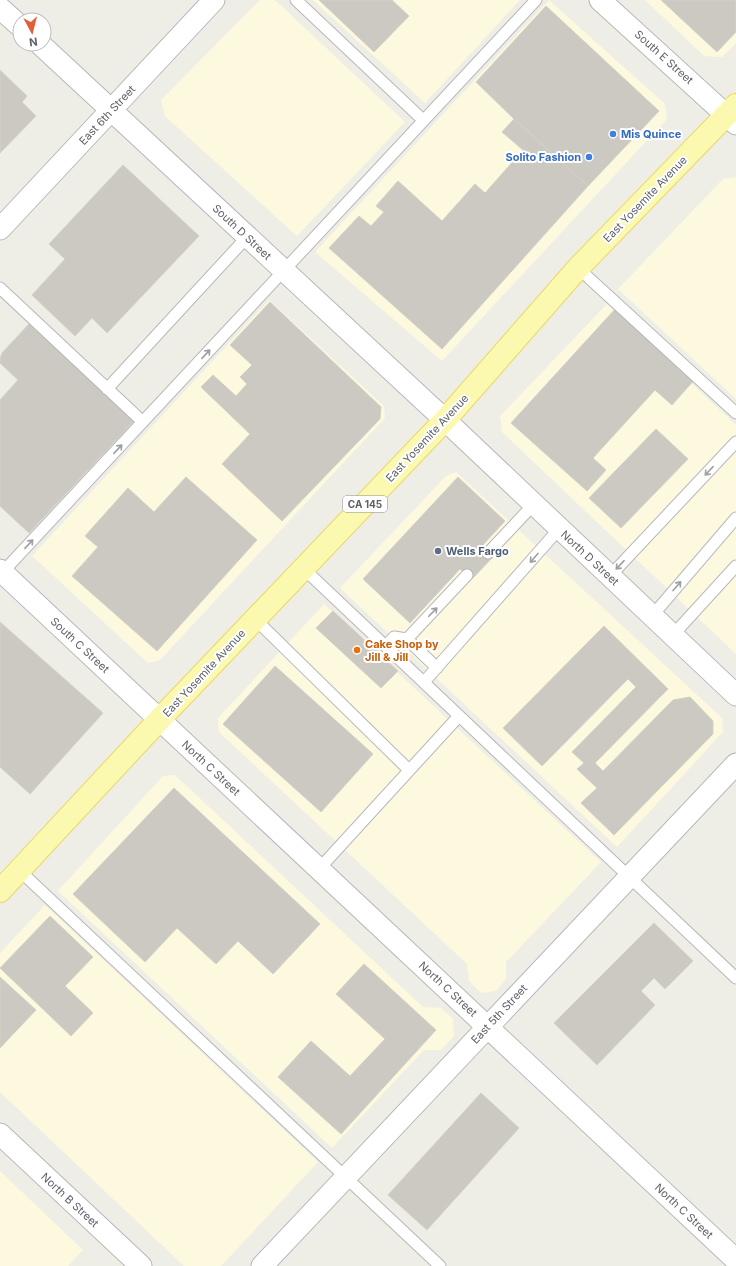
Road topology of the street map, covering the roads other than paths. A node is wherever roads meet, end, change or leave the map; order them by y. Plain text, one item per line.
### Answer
1 (214, 0) edge
2 (296, 0) edge
3 (536, 0) edge
4 (600, 0) edge
5 (0, 8) edge
6 (12, 19) edge
7 (49, 52) edge
8 (112, 110) junction
9 (733, 114) edge
10 (423, 120) junction
11 (0, 230) edge
12 (247, 237) junction
13 (578, 268) junction
14 (283, 270) junction
15 (0, 288) edge
16 (107, 389) junction
17 (736, 413) edge
18 (445, 420) junction
19 (143, 422) junction
20 (736, 442) edge
21 (533, 505) junction
22 (736, 518) edge
23 (559, 529) junction
24 (488, 550) dead end
25 (736, 566) edge
26 (304, 568) junction
27 (1, 573) edge
28 (465, 573) dead end
29 (609, 577) junction
30 (652, 616) junction
31 (255, 619) junction
32 (672, 635) junction
33 (407, 639) junction
34 (386, 646) junction
35 (437, 668) junction
36 (424, 682) junction
37 (736, 695) edge
38 (459, 716) junction
39 (159, 720) junction
40 (736, 764) edge
41 (409, 770) junction
42 (319, 869) junction
43 (19, 870) junction
44 (630, 876) junction
45 (0, 891) edge
46 (736, 978) edge
47 (488, 1026) junction
48 (0, 1134) edge
49 (346, 1177) junction
50 (736, 1260) edge
51 (141, 1266) edge
52 (262, 1266) edge
53 (440, 1266) edge

1 - 8 street, East 6th Street
2 - 10 lane
3 - 10 lane
4 - 9 street, South E Street
5 - 6 street
7 - 8 street, South D Street
8 - 11 street, East 6th Street
8 - 12 street, South D Street
9 - 13 main road, East Yosemite Avenue / CA 145
10 - 14 lane
12 - 14 street, South D Street
12 - 16 lane
13 - 17 lane
13 - 18 main road, East Yosemite Avenue / CA 145
14 - 18 street, South D Street
19 -> 14 lane
15 - 16 lane
16 - 19 lane
18 - 21 street, North D Street
18 - 26 main road, East Yosemite Avenue / CA 145
27 -> 19 lane
20 -> 29 lane
21 - 23 street, North D Street
21 - 24 lane
30 -> 22 lane
23 - 29 street, North D Street
23 -> 35 lane
25 - 32 lane
26 - 31 main road, East Yosemite Avenue / CA 145
26 - 34 lane
27 - 39 street, South C Street
33 -> 28 lane
29 - 30 street, North D Street
30 - 32 street, North D Street
31 - 39 main road, East Yosemite Avenue / CA 145
31 - 41 lane
32 - 37 street, North D Street
33 - 34 lane
33 - 35 lane
34 - 36 lane
35 - 36 lane
36 - 38 lane
38 - 41 lane
38 - 44 lane
39 - 42 street, North C Street
39 - 43 main road, East Yosemite Avenue / CA 145
40 - 44 street, East 5th Street
41 - 42 lane
42 - 47 street, North C Street
43 - 45 main road, East Yosemite Avenue / CA 145
43 - 49 lane
44 - 46 lane
44 - 47 street, East 5th Street
47 - 49 street, East 5th Street
47 - 50 street, North C Street
48 - 51 street, North B Street
49 - 52 street, East 5th Street
49 - 53 lane

